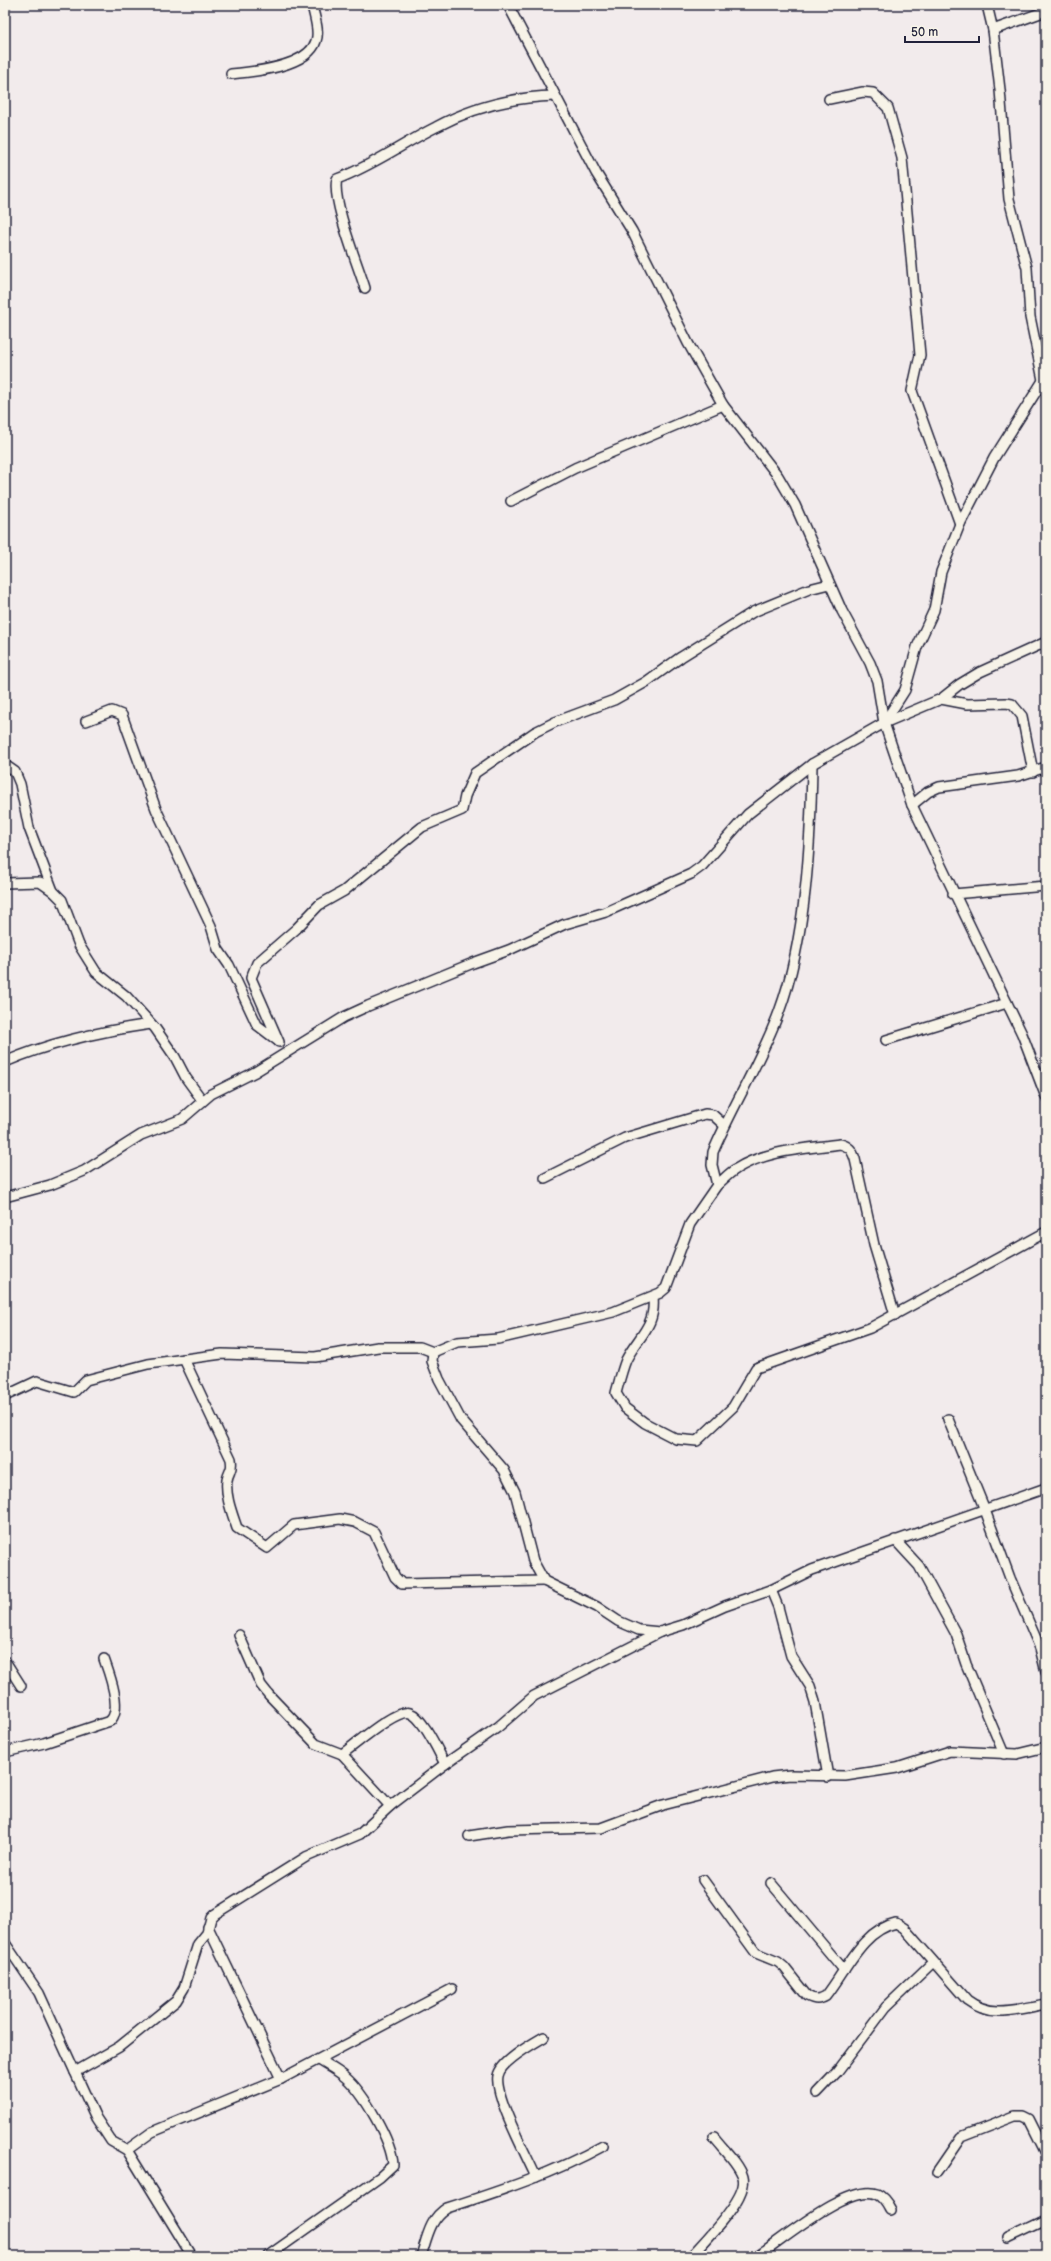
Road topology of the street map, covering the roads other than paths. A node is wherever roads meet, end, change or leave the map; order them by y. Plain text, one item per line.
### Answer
1 (312, 5) edge
2 (508, 5) edge
3 (988, 5) edge
4 (1046, 12) edge
5 (993, 30) junction
6 (231, 74) dead end
7 (555, 96) junction
8 (829, 99) dead end
9 (365, 288) dead end
10 (1044, 378) edge
11 (723, 405) junction
12 (512, 501) dead end
13 (960, 524) junction
14 (829, 584) junction
15 (1046, 642) edge
16 (941, 699) junction
17 (86, 721) dead end
18 (884, 723) junction
19 (812, 764) junction
20 (5, 765) edge
21 (1046, 767) edge
22 (1033, 772) junction
23 (912, 804) junction
24 (5, 883) edge
25 (1046, 886) edge
26 (53, 891) junction
27 (953, 894) junction
28 (1007, 1003) junction
29 (151, 1024) junction
30 (886, 1040) dead end
31 (279, 1042) junction
32 (291, 1049) junction
33 (5, 1062) edge
34 (1043, 1076) edge
35 (1046, 1097) edge
36 (202, 1100) junction
37 (724, 1125) junction
38 (545, 1178) dead end
39 (717, 1185) junction
40 (5, 1197) edge
41 (1046, 1232) edge
42 (653, 1297) junction
43 (895, 1315) junction
44 (433, 1352) junction
45 (184, 1359) junction
46 (5, 1396) edge
47 (948, 1419) dead end
48 (1046, 1488) edge
49 (985, 1510) junction
50 (895, 1540) junction
51 (544, 1581) junction
52 (771, 1590) junction
53 (660, 1632) junction
54 (239, 1635) dead end
55 (104, 1659) dead end
56 (5, 1661) edge
57 (1046, 1672) edge
58 (21, 1686) dead end
59 (1046, 1747) edge
60 (5, 1752) edge
61 (342, 1754) junction
62 (1004, 1754) junction
63 (445, 1764) junction
64 (828, 1777) junction
65 (390, 1806) junction
66 (469, 1836) dead end
67 (704, 1880) dead end
68 (771, 1883) dead end
69 (208, 1927) junction
70 (5, 1943) edge
71 (933, 1962) junction
72 (844, 1970) junction
73 (452, 1989) dead end
74 (1046, 2004) edge
75 (544, 2037) dead end
76 (319, 2060) junction
77 (76, 2072) junction
78 (281, 2079) junction
79 (816, 2093) dead end
80 (714, 2137) dead end
81 (604, 2146) dead end
82 (127, 2150) junction
83 (1046, 2153) edge
84 (937, 2172) dead end
85 (536, 2176) junction
86 (891, 2210) dead end
87 (1046, 2219) edge
88 (1008, 2237) dead end
89 (192, 2256) edge
90 (268, 2256) edge
91 (421, 2256) edge
92 (690, 2256) edge
93 (757, 2256) edge

1 - 6 street
2 - 7 street
3 - 5 street
4 - 5 street
5 - 10 street
7 - 9 street
7 - 11 street
8 - 13 street
10 - 13 street
11 - 12 street
11 - 14 street
13 - 18 street
14 - 18 street
14 - 31 street
15 - 16 street
16 - 18 street
16 - 22 street
17 - 31 street
18 - 19 street
18 - 23 street
19 - 32 street
19 - 37 street
20 - 26 street
21 - 22 street
22 - 23 street
23 - 27 street
24 - 26 street
25 - 27 street
26 - 29 street
27 - 28 street
28 - 30 street
28 - 34 street
29 - 33 street
29 - 36 street
31 - 32 street
32 - 36 street
34 - 35 street
36 - 40 street
37 - 38 street
37 - 39 street
39 - 42 street
39 - 43 street
41 - 43 street
42 - 43 street
42 - 44 street
44 - 45 street
44 - 51 street
45 - 46 street
45 - 51 street
47 - 49 street
48 - 49 street
49 - 50 street
49 - 57 street
50 - 52 street
50 - 62 street
51 - 53 street
52 - 53 street
52 - 64 street
53 - 63 street
54 - 61 street
55 - 60 street
56 - 58 street
59 - 62 street
61 - 63 street
61 - 65 street
62 - 64 street
63 - 65 street
64 - 66 street
65 - 69 street
67 - 72 street
68 - 72 street
69 - 77 street
69 - 78 street
70 - 77 street
71 - 72 street
71 - 74 street
71 - 79 street
73 - 76 street
75 - 85 street
76 - 78 street
76 - 90 street
77 - 82 street
78 - 82 street
80 - 92 street
81 - 85 street
82 - 89 street
83 - 84 street
85 - 91 street
86 - 93 street
87 - 88 street

